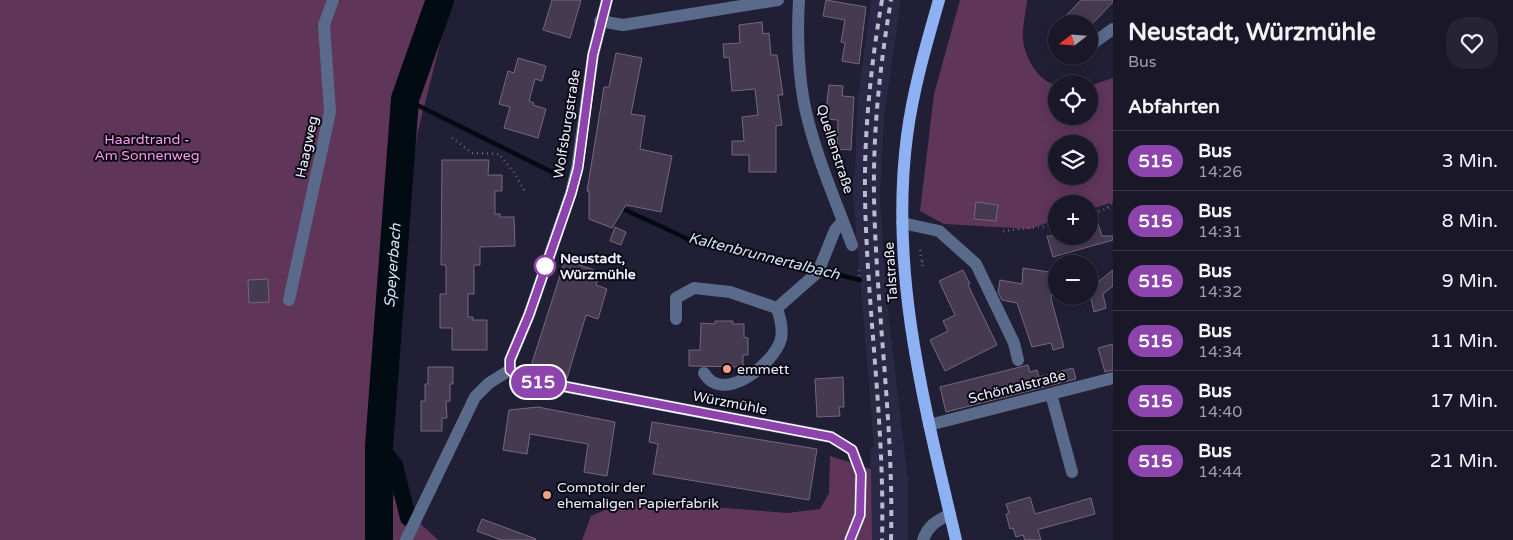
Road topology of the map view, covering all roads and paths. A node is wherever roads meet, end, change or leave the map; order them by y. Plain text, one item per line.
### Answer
1 (333, 0) edge
2 (606, 0) edge
3 (778, 0) edge
4 (799, 0) edge
5 (939, 0) edge
6 (600, 21) junction
7 (1113, 29) edge
8 (1098, 40) edge
9 (452, 138) dead end
10 (525, 192) dead end
11 (1113, 202) edge
12 (1113, 207) edge
13 (1106, 208) junction
14 (1098, 211) edge
15 (843, 220) junction
16 (902, 223) junction
17 (1048, 226) edge
18 (1003, 231) dead end
19 (852, 246) dead end
20 (920, 250) dead end
21 (927, 260) dead end
22 (922, 262) junction
23 (923, 269) dead end
24 (859, 270) dead end
25 (859, 279) dead end
26 (289, 300) dead end
27 (777, 308) junction
28 (676, 319) dead end
29 (1018, 360) dead end
30 (510, 370) junction
31 (704, 373) dead end
32 (1113, 378) edge
33 (1051, 394) junction
34 (928, 425) junction
35 (1072, 472) dead end
36 (950, 514) junction
37 (406, 540) edge
38 (850, 540) edge
39 (923, 540) edge
40 (956, 540) edge

1 - 26 street, Haagweg
2 - 6 street, Wolfsburgstraße
3 - 6 street
4 - 15 street, Quellenstraße
5 - 16 main road, Talstraße
6 - 30 street, Wolfsburgstraße
7 - 8 street
9 - 10 path
11 - 13 path
12 - 13 path
13 - 14 path
15 - 19 street, Quellenstraße
15 - 27 street
16 - 29 street
16 - 34 main road, Talstraße
17 - 18 path
20 - 22 path
21 - 22 path
22 - 23 path
24 - 25 path
27 - 28 street
27 - 31 street
30 - 37 street
30 - 38 street, Würzmühle
32 - 33 street, Schöntalstraße
33 - 34 street, Schöntalstraße
33 - 35 street
34 - 36 main road, Talstraße
36 - 39 street
36 - 40 main road, Talstraße

